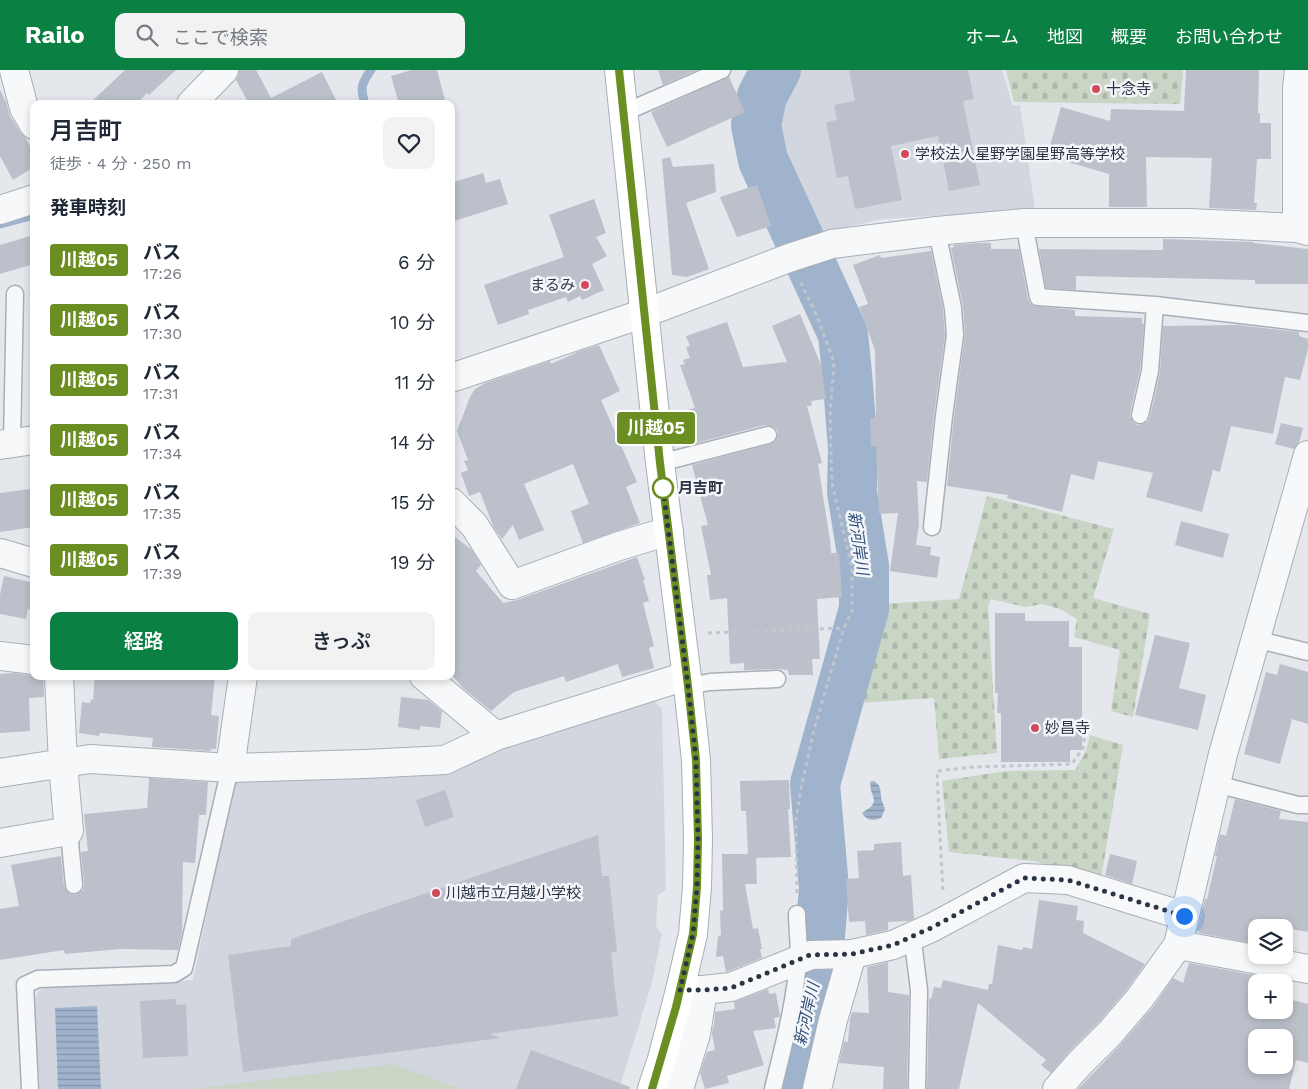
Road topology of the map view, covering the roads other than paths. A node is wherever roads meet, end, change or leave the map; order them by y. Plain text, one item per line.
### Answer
1 (14, 70) edge
2 (224, 70) edge
3 (619, 70) edge
4 (722, 70) edge
5 (1299, 70) edge
6 (195, 100) edge
7 (623, 113) junction
8 (30, 118) edge
9 (30, 200) edge
10 (0, 210) edge
11 (1024, 223) junction
12 (1303, 230) edge
13 (937, 231) junction
14 (15, 294) dead end
15 (1155, 305) junction
16 (645, 312) junction
17 (1308, 323) edge
18 (455, 384) edge
19 (1140, 415) dead end
20 (768, 434) dead end
21 (15, 442) edge
22 (1308, 455) edge
23 (660, 463) junction
24 (455, 506) edge
25 (932, 527) dead end
26 (668, 531) junction
27 (0, 553) edge
28 (30, 562) edge
29 (1255, 639) junction
30 (1308, 652) edge
31 (0, 656) edge
32 (30, 660) edge
33 (58, 680) edge
34 (242, 680) edge
35 (429, 680) edge
36 (777, 680) dead end
37 (687, 681) junction
38 (496, 736) junction
39 (63, 764) junction
40 (230, 768) junction
41 (0, 773) edge
42 (1216, 784) junction
43 (1308, 805) edge
44 (69, 830) junction
45 (0, 843) edge
46 (74, 886) dead end
47 (797, 914) road end
48 (1184, 916) junction
49 (907, 938) junction
50 (1178, 944) junction
51 (847, 954) junction
52 (805, 957) junction
53 (1308, 969) edge
54 (691, 990) junction
55 (30, 1089) edge
56 (652, 1089) edge
57 (678, 1089) edge
58 (773, 1089) edge
59 (817, 1089) edge
60 (917, 1089) edge
61 (1057, 1089) edge

1 - 8 street
2 - 6 street
3 - 7 street
4 - 7 lane
5 - 12 street
7 - 16 street
9 - 10 street
11 - 12 street
11 - 13 street
11 - 15 lane
13 - 16 street
13 - 25 lane
14 - 21 lane
15 - 17 lane
15 - 19 lane
16 - 18 street
16 - 23 street
20 - 23 lane
22 - 29 street
23 - 26 street
24 - 26 street
26 - 37 street
27 - 28 street
29 - 30 lane
29 - 42 street
31 - 32 street
33 - 39 street
34 - 40 street
35 - 38 street
36 - 37 lane
37 - 38 street
37 - 54 street
38 - 40 street
39 - 40 street
39 - 41 street
39 - 44 street
40 - 55 lane
42 - 43 lane
42 - 48 street
44 - 45 street
44 - 46 lane
47 - 52 lane
48 - 49 street
48 - 50 street
49 - 51 street
49 - 60 lane
50 - 53 street
50 - 61 street
51 - 52 street
51 - 59 street
52 - 54 street
52 - 58 lane
54 - 56 street
54 - 57 street

